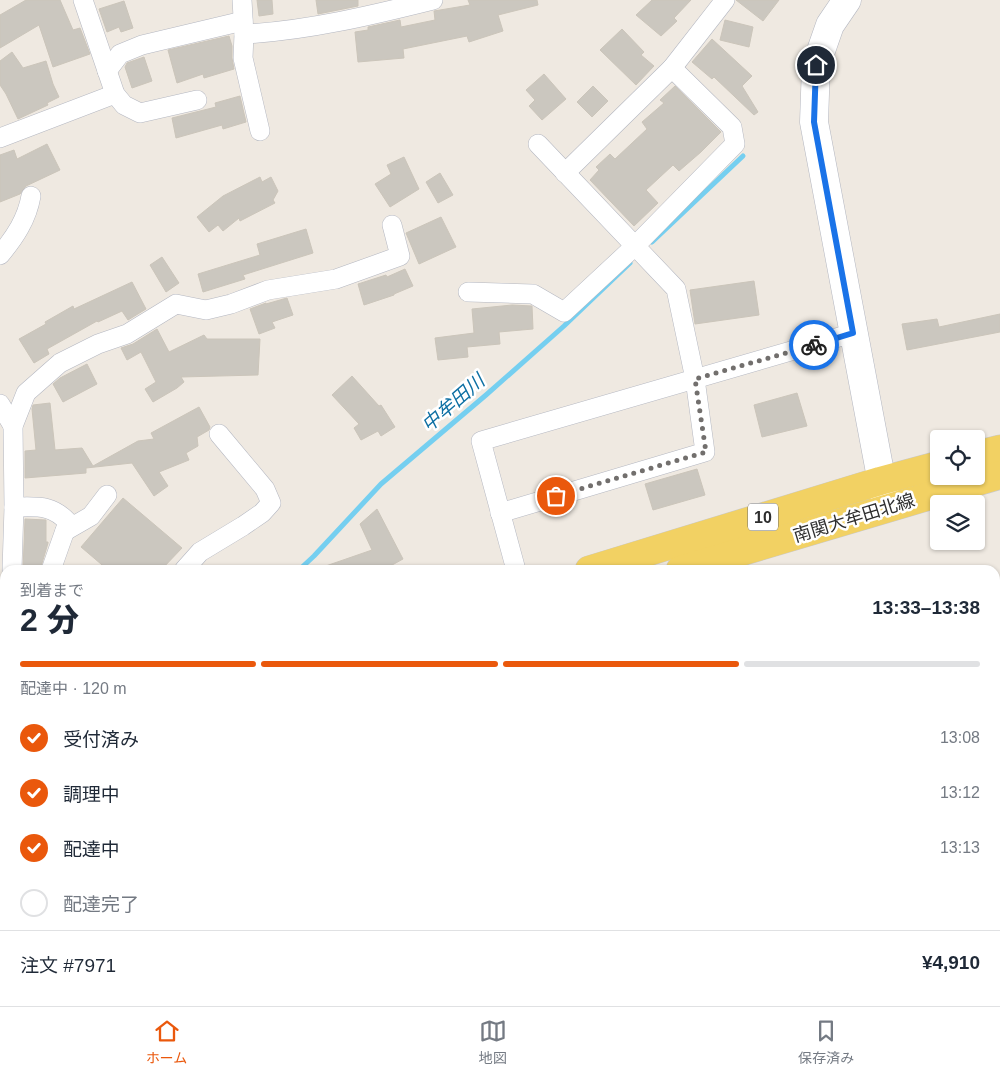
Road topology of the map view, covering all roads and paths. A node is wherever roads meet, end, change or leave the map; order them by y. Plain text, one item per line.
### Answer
1 (83, 0) edge
2 (242, 0) edge
3 (433, 0) edge
4 (725, 0) edge
5 (847, 0) edge
6 (244, 28) junction
7 (672, 68) junction
8 (107, 71) junction
9 (115, 94) junction
10 (197, 100) dead end
11 (260, 131) dead end
12 (0, 138) edge
13 (538, 144) dead end
14 (565, 173) junction
15 (31, 196) dead end
16 (392, 225) dead end
17 (635, 246) junction
18 (0, 255) edge
19 (468, 292) dead end
20 (853, 333) junction
21 (695, 379) junction
22 (0, 404) edge
23 (7, 428) edge
24 (219, 434) dead end
25 (1000, 448) edge
26 (985, 452) edge
27 (930, 467) edge
28 (1000, 475) edge
29 (880, 481) junction
30 (107, 496) dead end
31 (14, 507) junction
32 (887, 508) junction
33 (500, 512) junction
34 (65, 531) junction
35 (12, 565) edge
36 (53, 565) edge
37 (188, 565) edge
38 (515, 565) edge
39 (604, 565) edge
40 (697, 565) edge

1 - 8 street
2 - 6 street
3 - 6 street
4 - 7 street
5 - 20 street
6 - 8 street
6 - 11 street
7 - 14 street
7 - 17 street
8 - 9 street
9 - 10 street
9 - 12 street
13 - 14 street
14 - 17 street
15 - 18 street
16 - 23 street
17 - 19 street
17 - 21 street
20 - 21 street
20 - 29 street
21 - 33 street
21 - 33 street
22 - 23 street
23 - 31 street
24 - 37 street
25 - 26 main road
27 - 29 main road, 南関大牟田北線 / 10
28 - 32 main road, 南関大牟田北線 / 10
29 - 32 street
29 - 39 main road, 南関大牟田北線 / 10
30 - 34 street
31 - 34 street
31 - 35 street
32 - 40 main road, 南関大牟田北線 / 10
33 - 38 street
34 - 36 street

